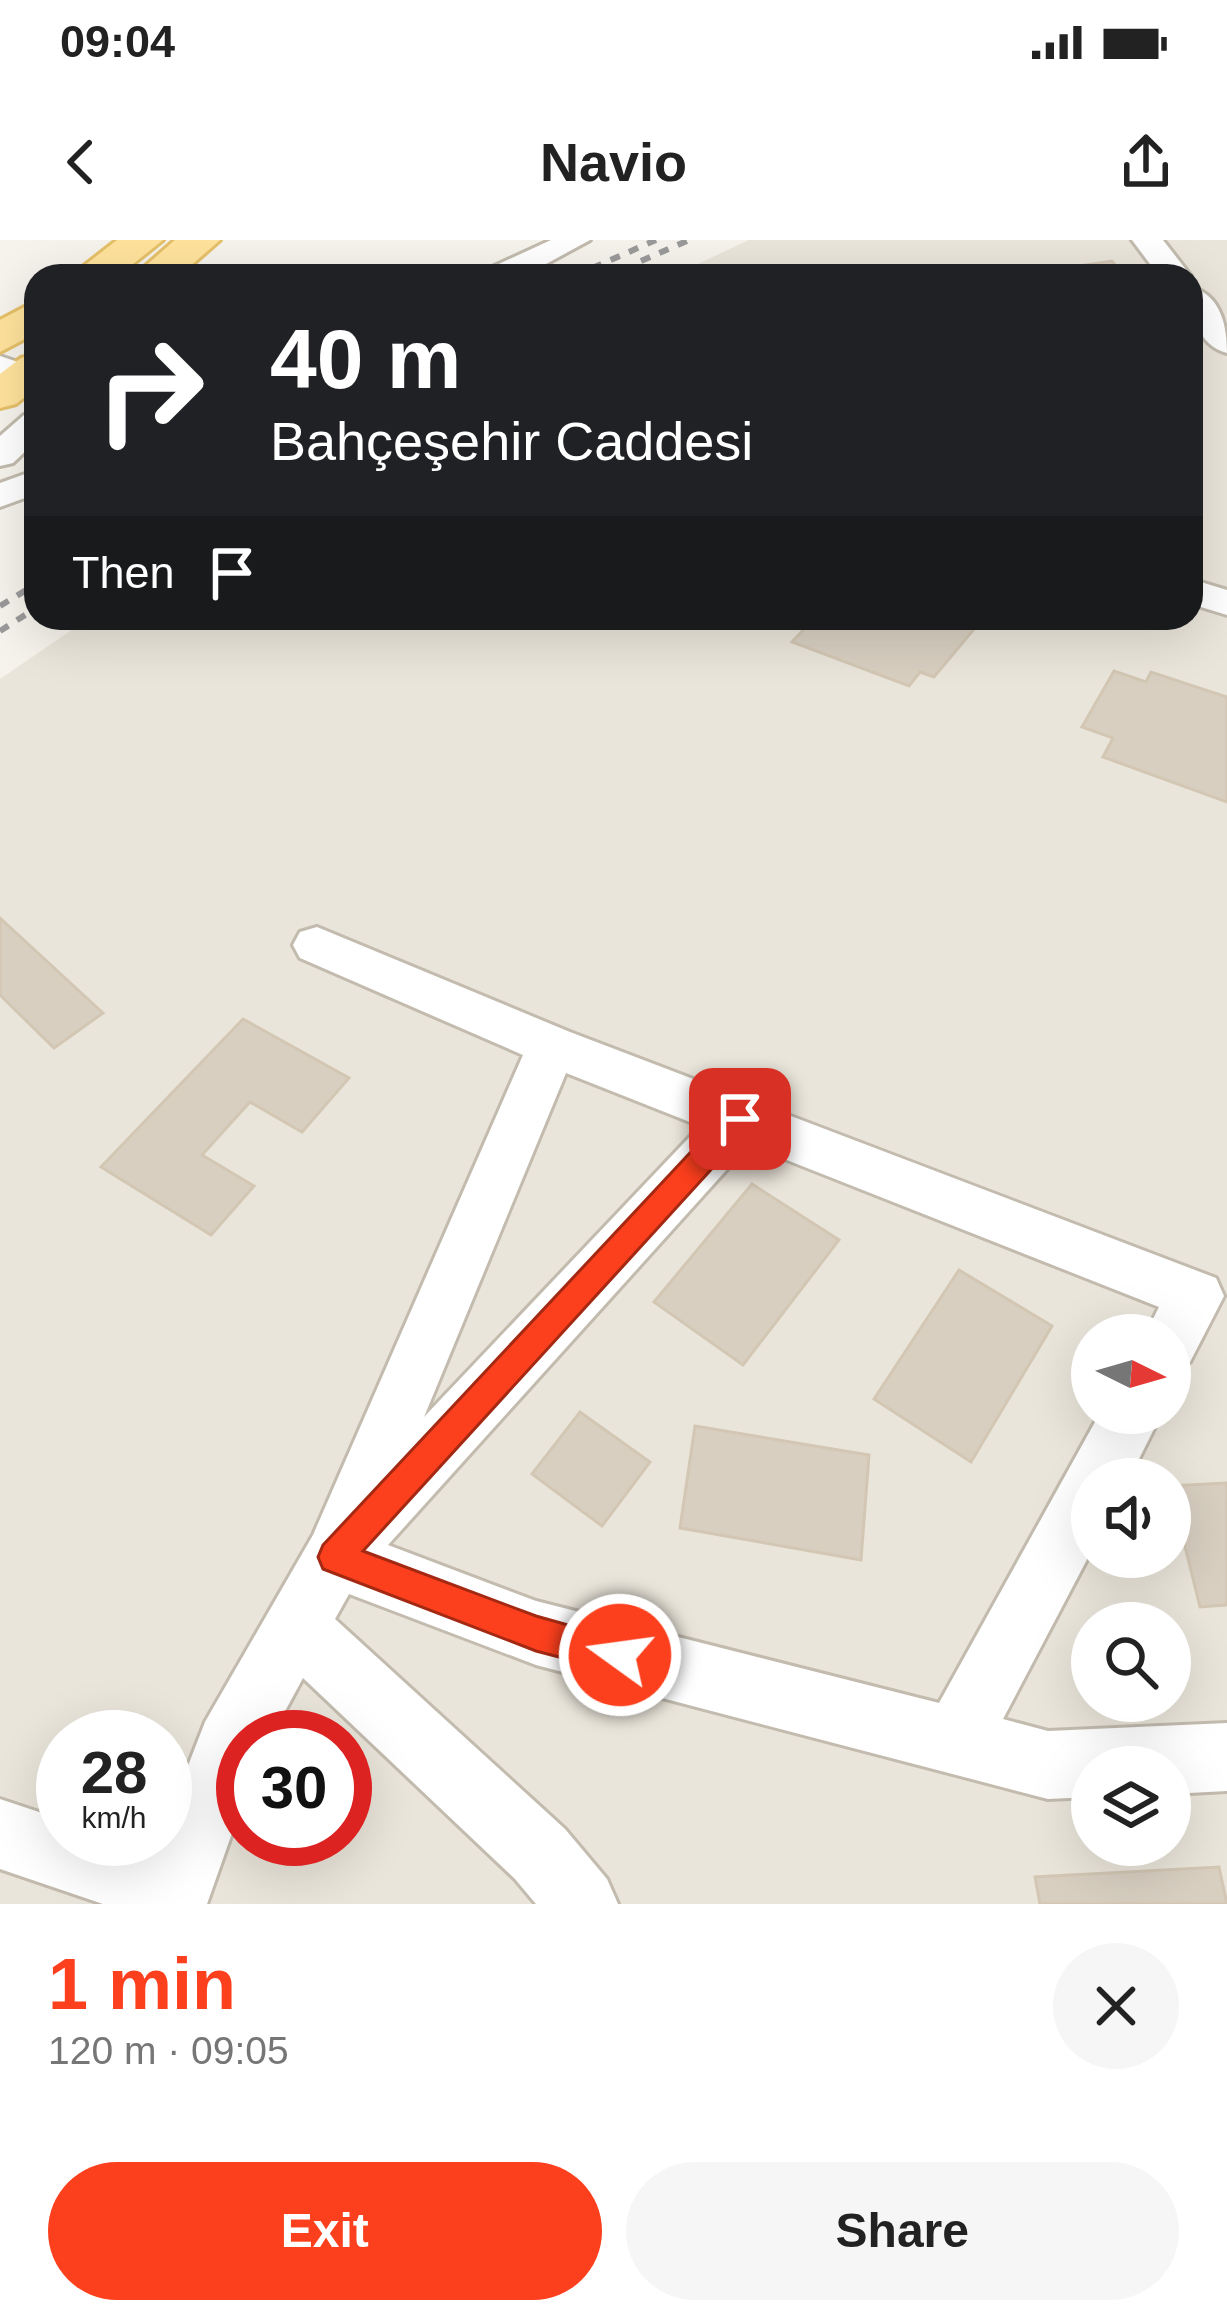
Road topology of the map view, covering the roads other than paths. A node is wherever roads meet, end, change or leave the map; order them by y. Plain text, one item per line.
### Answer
1 (143, 240) edge
2 (200, 240) edge
3 (575, 240) edge
4 (1147, 240) edge
5 (108, 264) edge
6 (169, 264) edge
7 (524, 264) edge
8 (1166, 264) edge
9 (1203, 313) edge
10 (1227, 344) edge
11 (24, 433) edge
12 (0, 454) edge
13 (317, 945) dead end
14 (552, 1046) junction
15 (740, 1119) junction
16 (1186, 1314) edge
17 (1071, 1527) edge
18 (335, 1557) junction
19 (296, 1627) junction
20 (955, 1741) junction
21 (1227, 1757) edge
22 (0, 1834) edge
23 (173, 1899) edge
24 (582, 1904) edge

1 - 5 main road
2 - 6 main road
3 - 7 street
4 - 8 street
9 - 10 street
11 - 12 street
13 - 14 street
14 - 15 street
14 - 18 street
15 - 16 street
15 - 18 street
17 - 20 street
18 - 19 street
18 - 20 street
19 - 23 street
19 - 24 street
20 - 21 street
22 - 23 street

